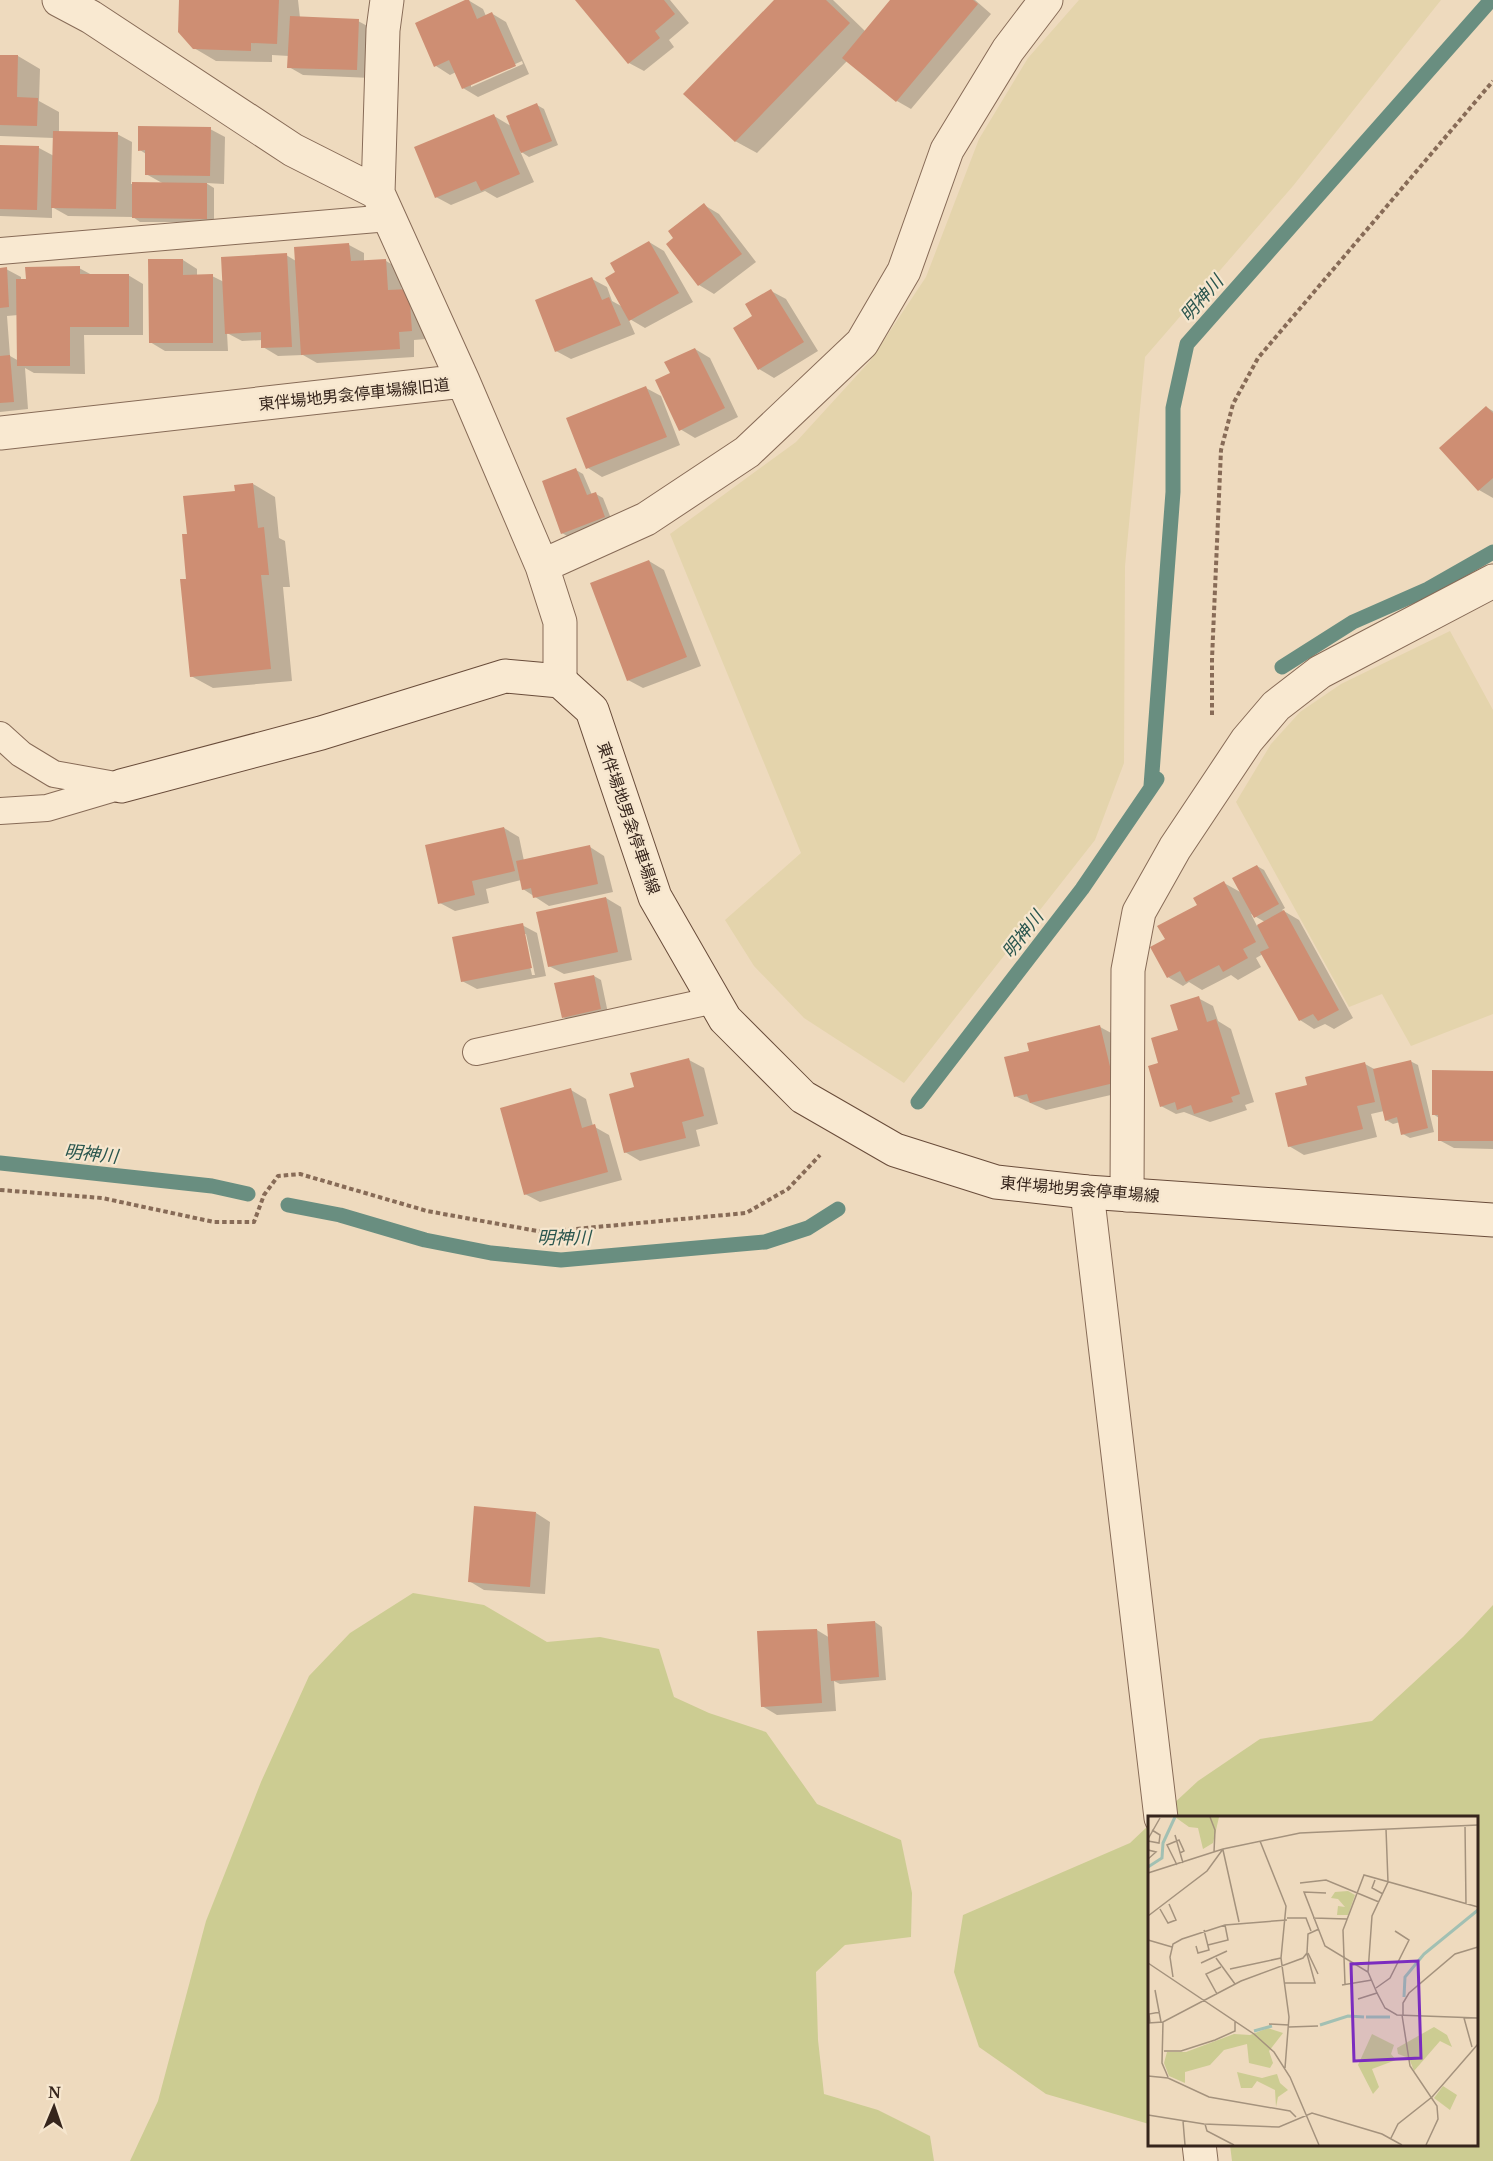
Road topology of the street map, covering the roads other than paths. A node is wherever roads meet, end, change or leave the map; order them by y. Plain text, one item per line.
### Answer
1 (59, 0) edge
2 (387, 0) edge
3 (1046, 0) edge
4 (383, 206) junction
5 (0, 252) edge
6 (463, 381) junction
7 (0, 434) edge
8 (542, 566) junction
9 (1493, 581) edge
10 (560, 681) junction
11 (0, 735) edge
12 (121, 786) junction
13 (0, 811) edge
14 (714, 1000) junction
15 (476, 1052) dead end
16 (1088, 1192) junction
17 (1127, 1195) junction
18 (1493, 1220) edge
19 (1161, 1816) edge
20 (1199, 2146) edge
21 (1201, 2161) edge

1 - 4 street
2 - 4 street
3 - 8 street
4 - 5 lane
4 - 6 street
6 - 7 street, 東伴場地男衾停車場線旧道
6 - 8 street, 東伴場地男衾停車場線旧道
8 - 10 street, 東伴場地男衾停車場線旧道
9 - 17 street
10 - 12 street
10 - 14 street, 東伴場地男衾停車場線
11 - 12 lane
12 - 13 lane
14 - 15 lane
14 - 16 street, 東伴場地男衾停車場線
16 - 17 street, 東伴場地男衾停車場線
16 - 19 street
17 - 18 street, 東伴場地男衾停車場線
20 - 21 street

